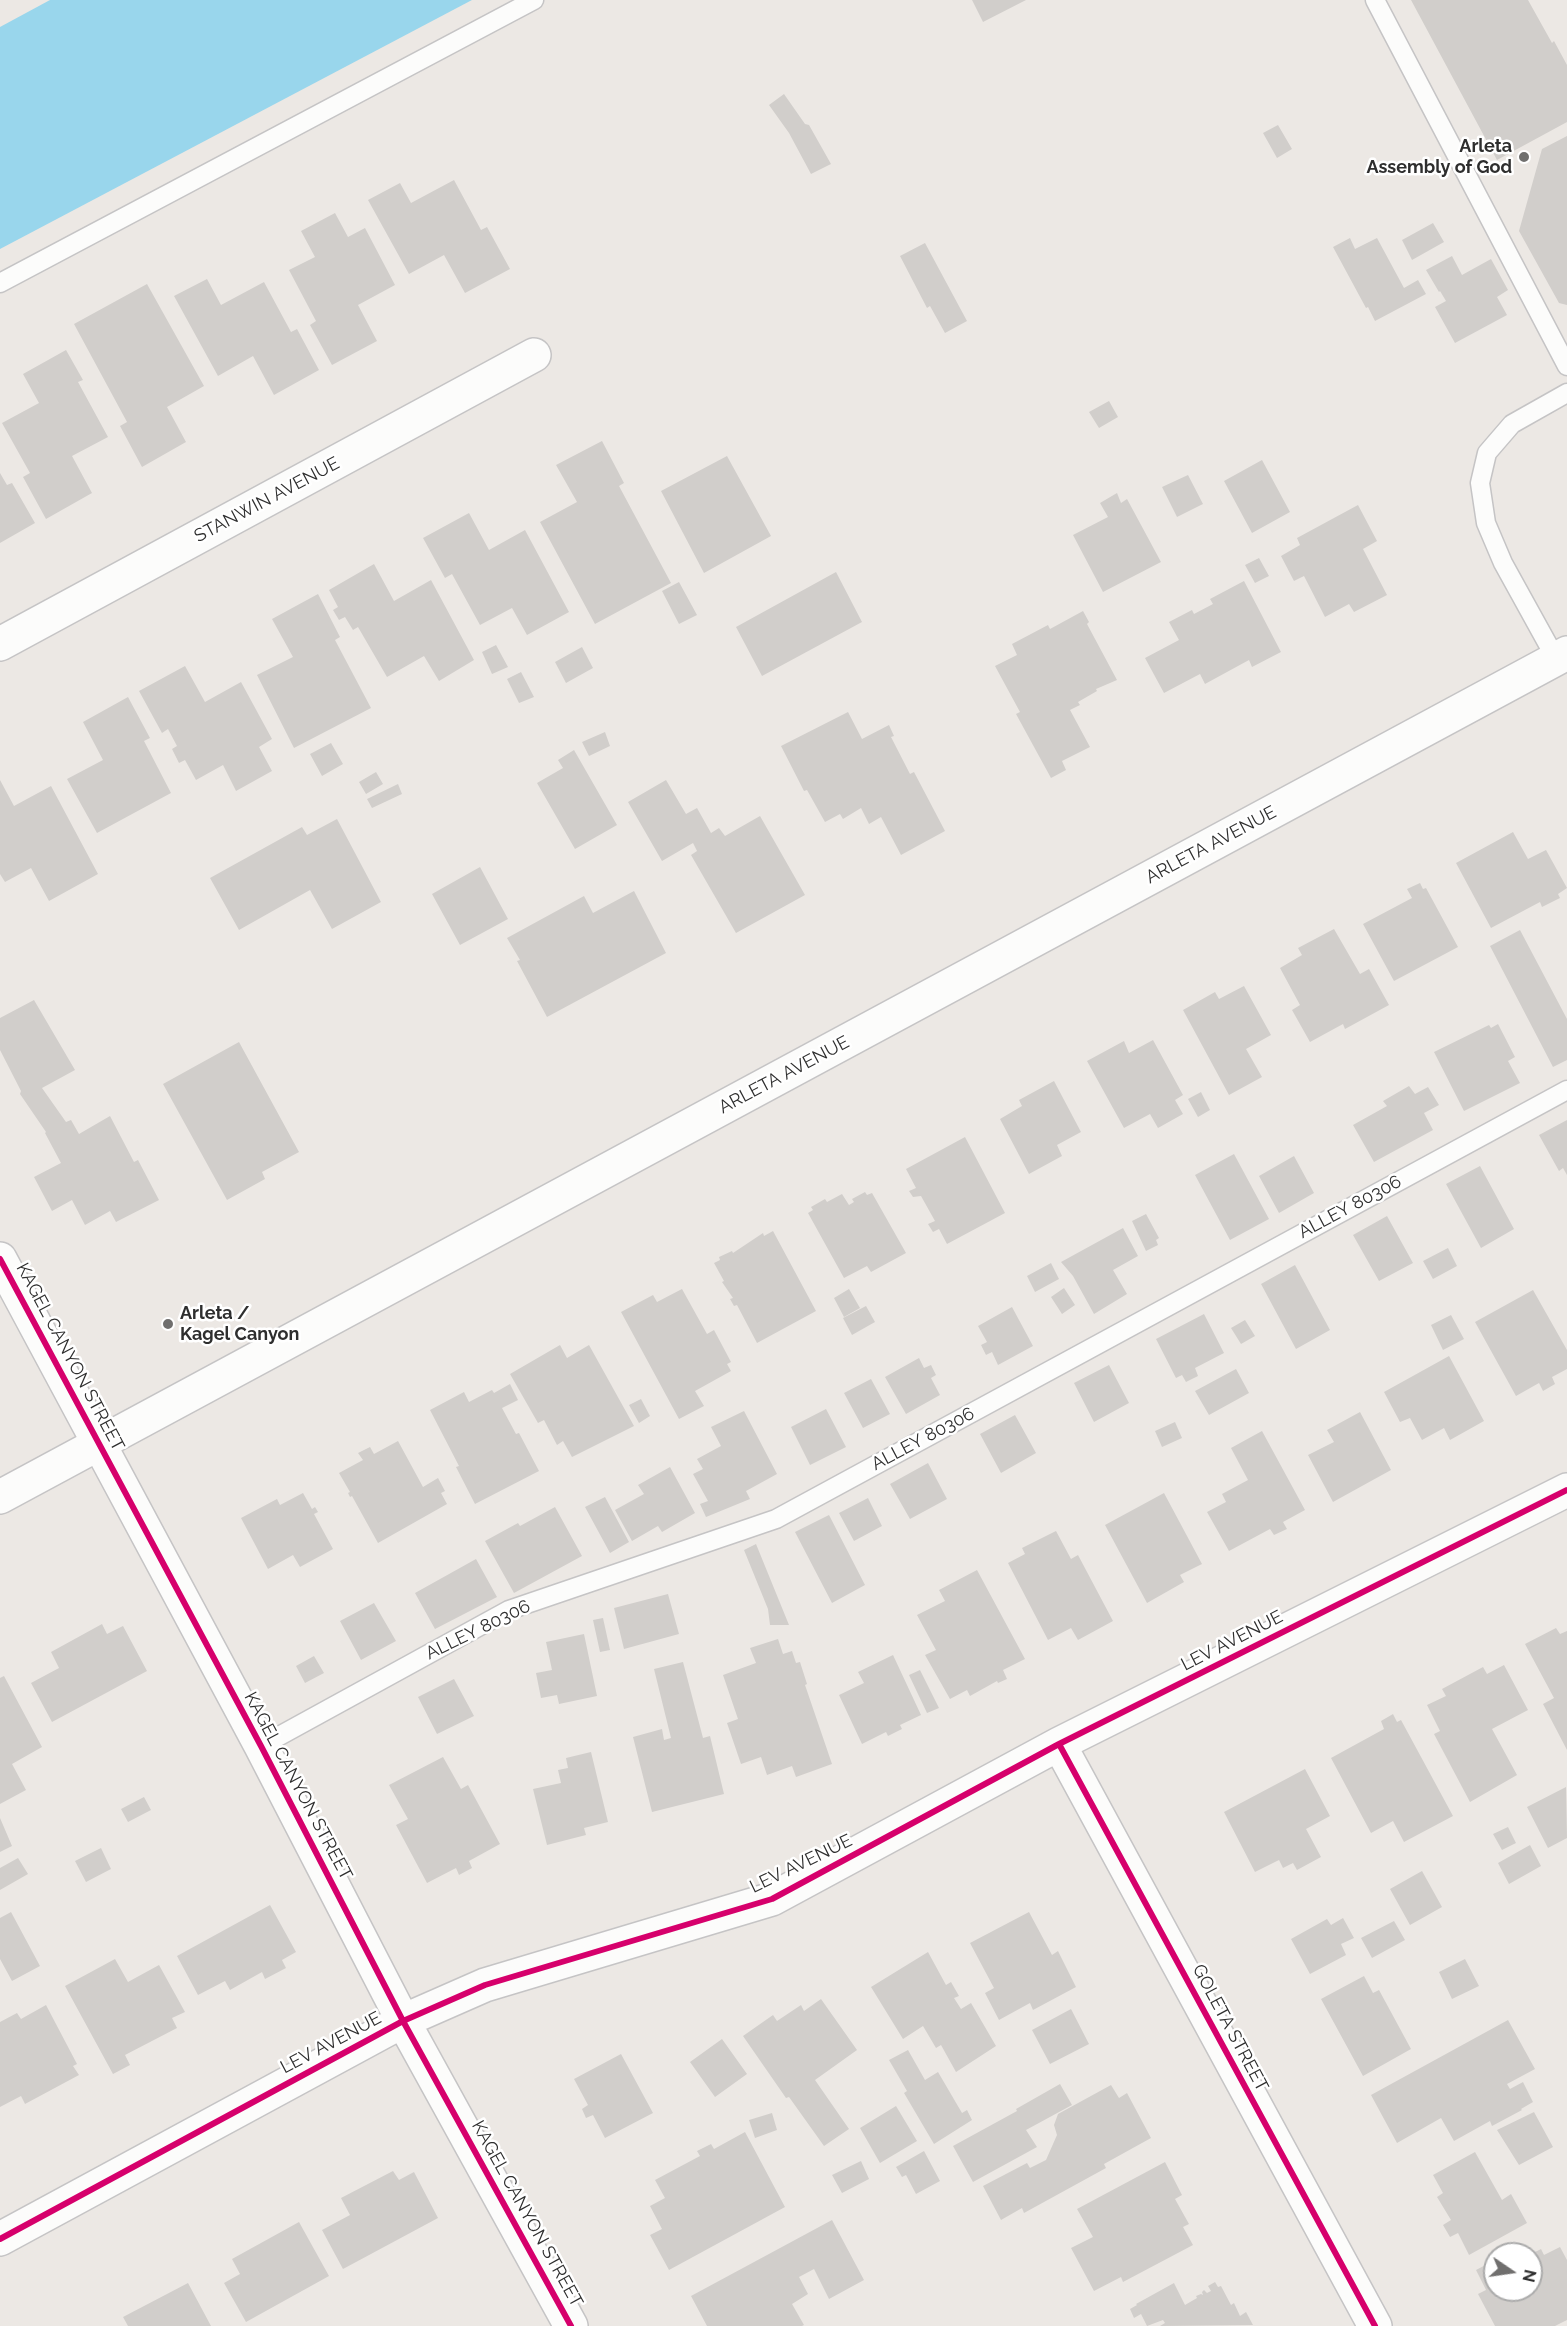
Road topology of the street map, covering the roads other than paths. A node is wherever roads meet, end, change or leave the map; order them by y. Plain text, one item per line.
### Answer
1 (534, 0) edge
2 (1375, 0) edge
3 (0, 283) edge
4 (534, 355) dead end
5 (1567, 366) edge
6 (1567, 393) edge
7 (0, 644) edge
8 (1561, 656) edge
9 (1567, 1090) edge
10 (0, 1259) edge
11 (100, 1443) junction
12 (1567, 1490) edge
13 (0, 1497) edge
14 (1059, 1744) junction
15 (261, 1746) junction
16 (404, 2020) junction
17 (0, 2239) edge
18 (571, 2326) edge
19 (1374, 2326) edge

1 - 3 lane
2 - 5 lane
4 - 7 street, STANWIN AVENUE
6 - 8 lane
8 - 11 street, ARLETA AVENUE
9 - 15 lane, ALLEY 80306
10 - 11 street, KAGEL CANYON STREET
11 - 13 street, ARLETA AVENUE
11 - 15 street, KAGEL CANYON STREET
12 - 14 street, LEV AVENUE
14 - 16 street, LEV AVENUE
14 - 19 street, GOLETA STREET
15 - 16 street, KAGEL CANYON STREET
16 - 17 street, LEV AVENUE
16 - 18 street, KAGEL CANYON STREET

